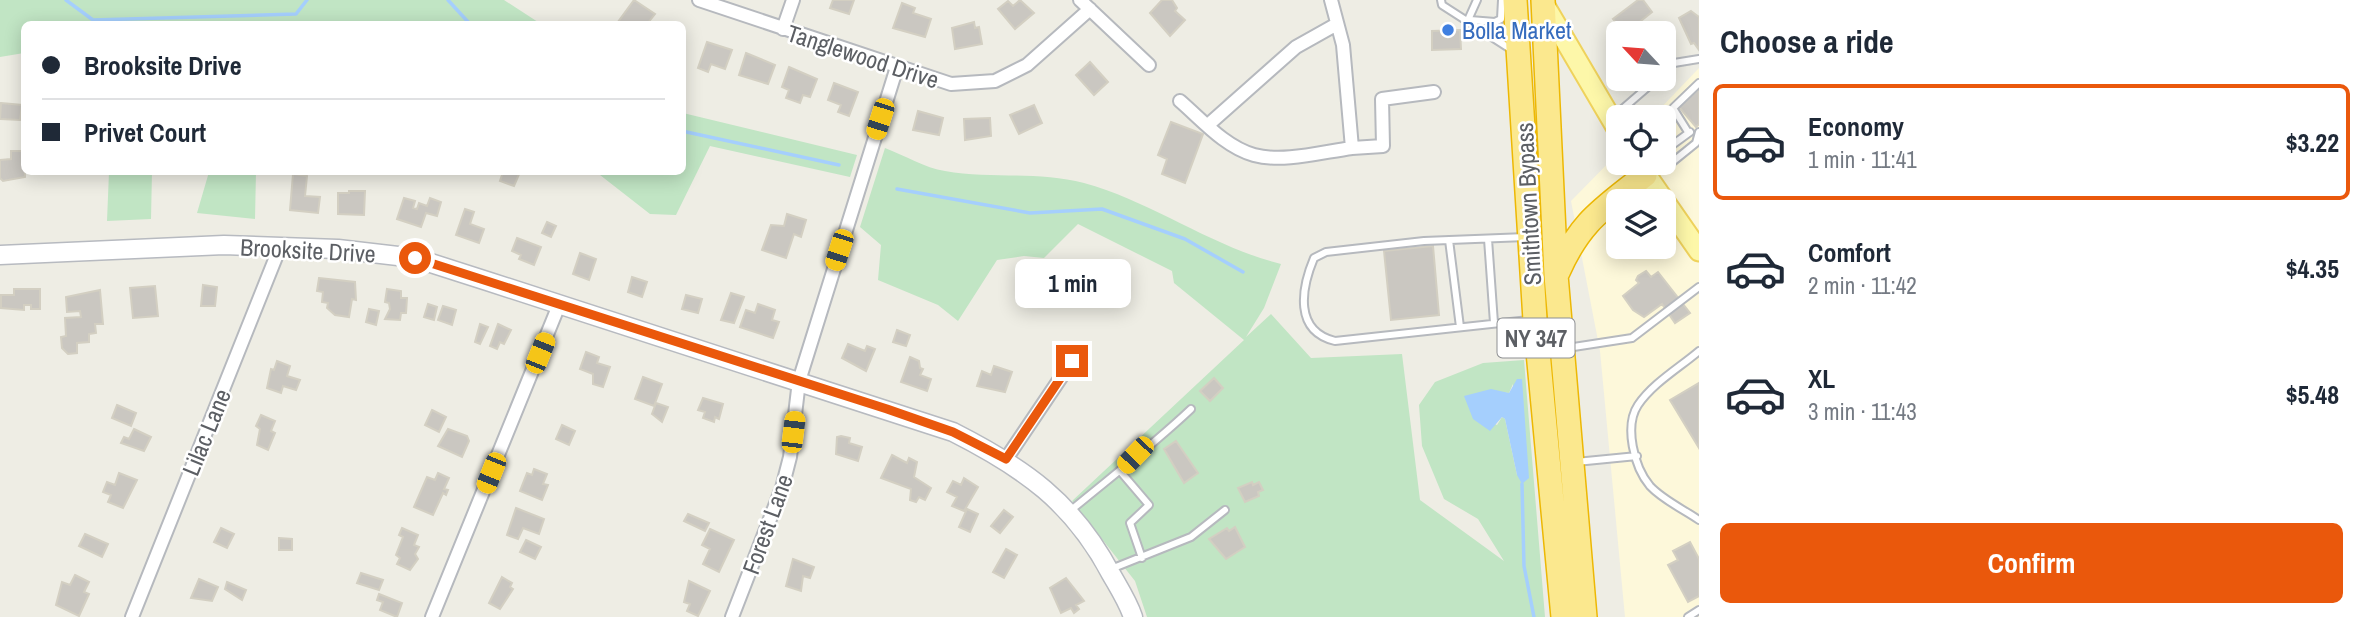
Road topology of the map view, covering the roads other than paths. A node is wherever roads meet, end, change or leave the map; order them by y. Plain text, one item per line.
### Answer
1 (699, 0) edge
2 (793, 0) edge
3 (1331, 0) edge
4 (1441, 0) edge
5 (1477, 0) edge
6 (1502, 0) edge
7 (1515, 0) edge
8 (1542, 1) edge
9 (1085, 4) edge
10 (1468, 20) junction
11 (1337, 24) junction
12 (783, 29) junction
13 (1519, 58) junction
14 (1699, 59) edge
15 (1676, 63) edge
16 (1149, 65) dead end
17 (897, 67) junction
18 (1699, 83) edge
19 (1646, 91) edge
20 (1434, 92) dead end
21 (1180, 101) dead end
22 (1633, 105) edge
23 (1606, 110) edge
24 (1208, 125) junction
25 (1688, 132) junction
26 (1699, 132) edge
27 (1676, 142) edge
28 (1352, 148) junction
29 (1676, 159) edge
30 (1640, 175) edge
31 (1654, 175) edge
32 (1530, 236) junction
33 (1488, 239) junction
34 (1449, 240) junction
35 (1697, 242) edge
36 (280, 247) junction
37 (0, 255) edge
38 (1556, 275) junction
39 (1697, 288) edge
40 (559, 306) junction
41 (1535, 320) junction
42 (1494, 323) junction
43 (1460, 327) junction
44 (1562, 349) junction
45 (1699, 351) edge
46 (1072, 361) dead end
47 (799, 381) junction
48 (1191, 409) dead end
49 (1637, 456) junction
50 (1006, 459) junction
51 (1571, 463) junction
52 (1120, 471) junction
53 (1225, 510) dead end
54 (1068, 513) junction
55 (1699, 520) edge
56 (1142, 558) junction
57 (1109, 570) junction
58 (1699, 610) edge
59 (132, 617) edge
60 (432, 617) edge
61 (732, 617) edge
62 (1133, 617) edge
63 (1563, 617) edge
64 (1585, 617) edge
65 (1688, 617) edge

1 - 12 street, Tanglewood Drive
2 - 12 street
3 - 11 street
4 - 10 lane
5 - 10 lane
6 - 10 lane
7 - 13 highway, Smithtown Bypass / NY 347
8 - 23 main road
8 - 38 highway, Smithtown Bypass / NY 347
9 - 16 street
9 - 17 street, Tanglewood Drive
10 - 13 lane
11 - 24 street
11 - 28 street
12 - 17 street, Tanglewood Drive
13 - 32 highway, Smithtown Bypass / NY 347
14 - 15 lane
17 - 47 street, Forest Lane
18 - 25 lane
19 - 22 lane
20 - 28 street
21 - 24 street
24 - 28 street
25 - 26 lane
25 - 27 lane
26 - 29 lane
30 - 38 highway
31 - 35 main road
32 - 33 lane
32 - 41 highway, Smithtown Bypass / NY 347
33 - 34 lane
33 - 42 lane
34 - 43 lane
34 - 43 lane
36 - 37 street, Brooksite Drive
36 - 40 street, Brooksite Drive
36 - 59 street, Lilac Lane
38 - 44 highway, Smithtown Bypass / NY 347
39 - 44 lane
40 - 47 street, Brooksite Drive
40 - 60 street
41 - 42 lane
41 - 63 highway, Smithtown Bypass / NY 347
42 - 43 lane
44 - 51 highway, Smithtown Bypass / NY 347
45 - 49 lane
46 - 50 street
47 - 50 street, Brooksite Drive
47 - 61 street, Forest Lane
48 - 52 lane
49 - 51 lane
49 - 55 lane
50 - 54 street, Brooksite Drive
51 - 64 highway, Smithtown Bypass / NY 347
52 - 54 lane
52 - 56 lane
53 - 56 lane
54 - 57 street, Brooksite Drive
56 - 57 lane
57 - 62 street, Brooksite Drive
58 - 65 lane

